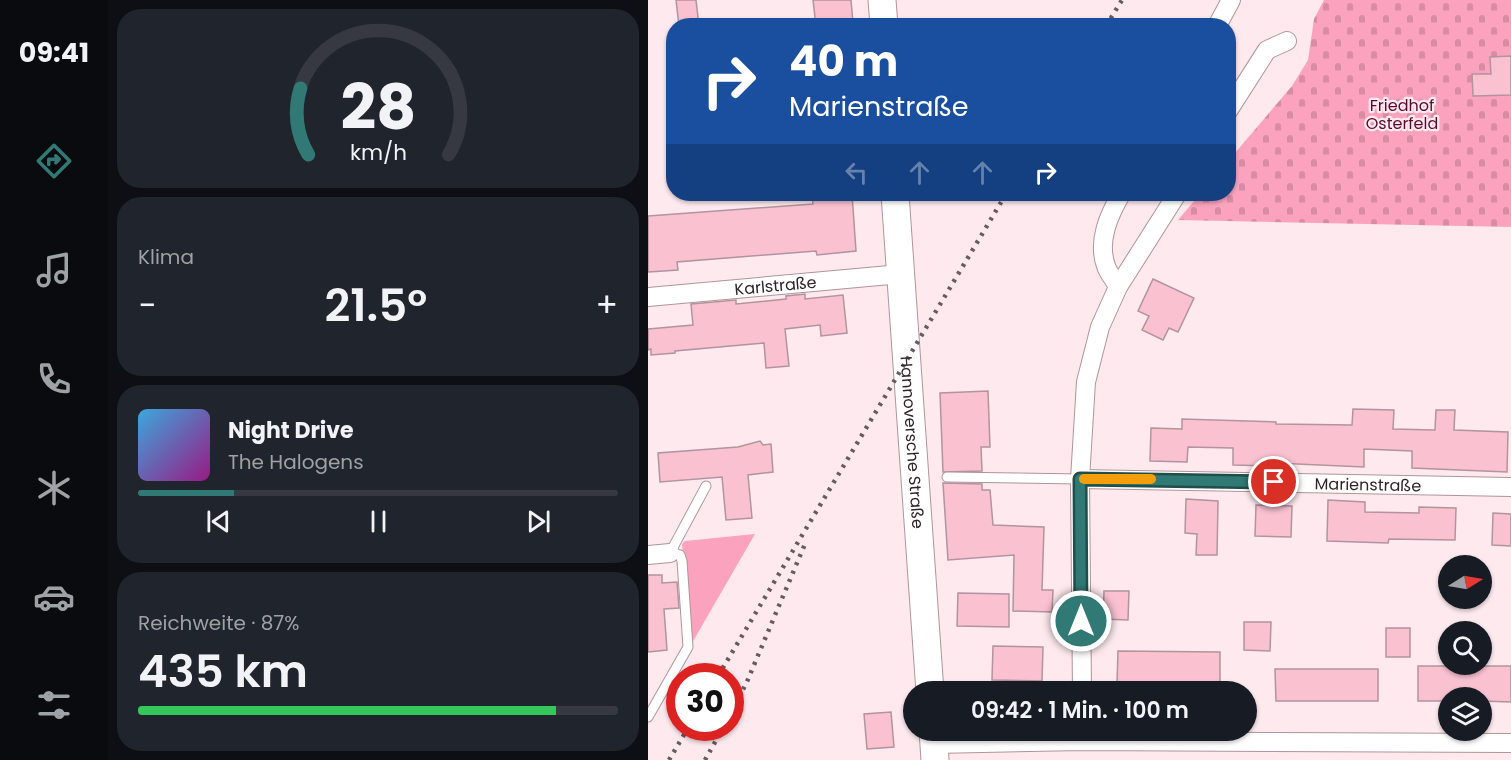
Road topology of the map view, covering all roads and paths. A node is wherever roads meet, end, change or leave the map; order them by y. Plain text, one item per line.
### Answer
1 (882, 0) edge
2 (1231, 0) edge
3 (883, 18) edge
4 (1221, 18) edge
5 (1287, 41) dead end
6 (1236, 98) edge
7 (896, 201) edge
8 (1117, 201) edge
9 (1173, 201) edge
10 (901, 274) junction
11 (1118, 286) junction
12 (648, 297) edge
13 (947, 477) dead end
14 (1080, 479) junction
15 (706, 486) dead end
16 (1511, 487) edge
17 (670, 553) junction
18 (648, 555) edge
19 (929, 681) edge
20 (1082, 681) edge
21 (648, 717) edge
22 (1257, 739) edge
23 (1000, 741) edge
24 (1511, 743) edge
25 (934, 745) edge

1 - 3 street
2 - 4 street
5 - 6 street
7 - 10 street, Hannoversche Straße
8 - 11 street
9 - 11 street
10 - 12 street, Karlstraße
10 - 19 street, Hannoversche Straße
11 - 14 street
13 - 14 lane
14 - 16 street, Marienstraße
14 - 20 street
15 - 17 lane
17 - 18 street
17 - 21 lane
22 - 24 street
23 - 25 street

